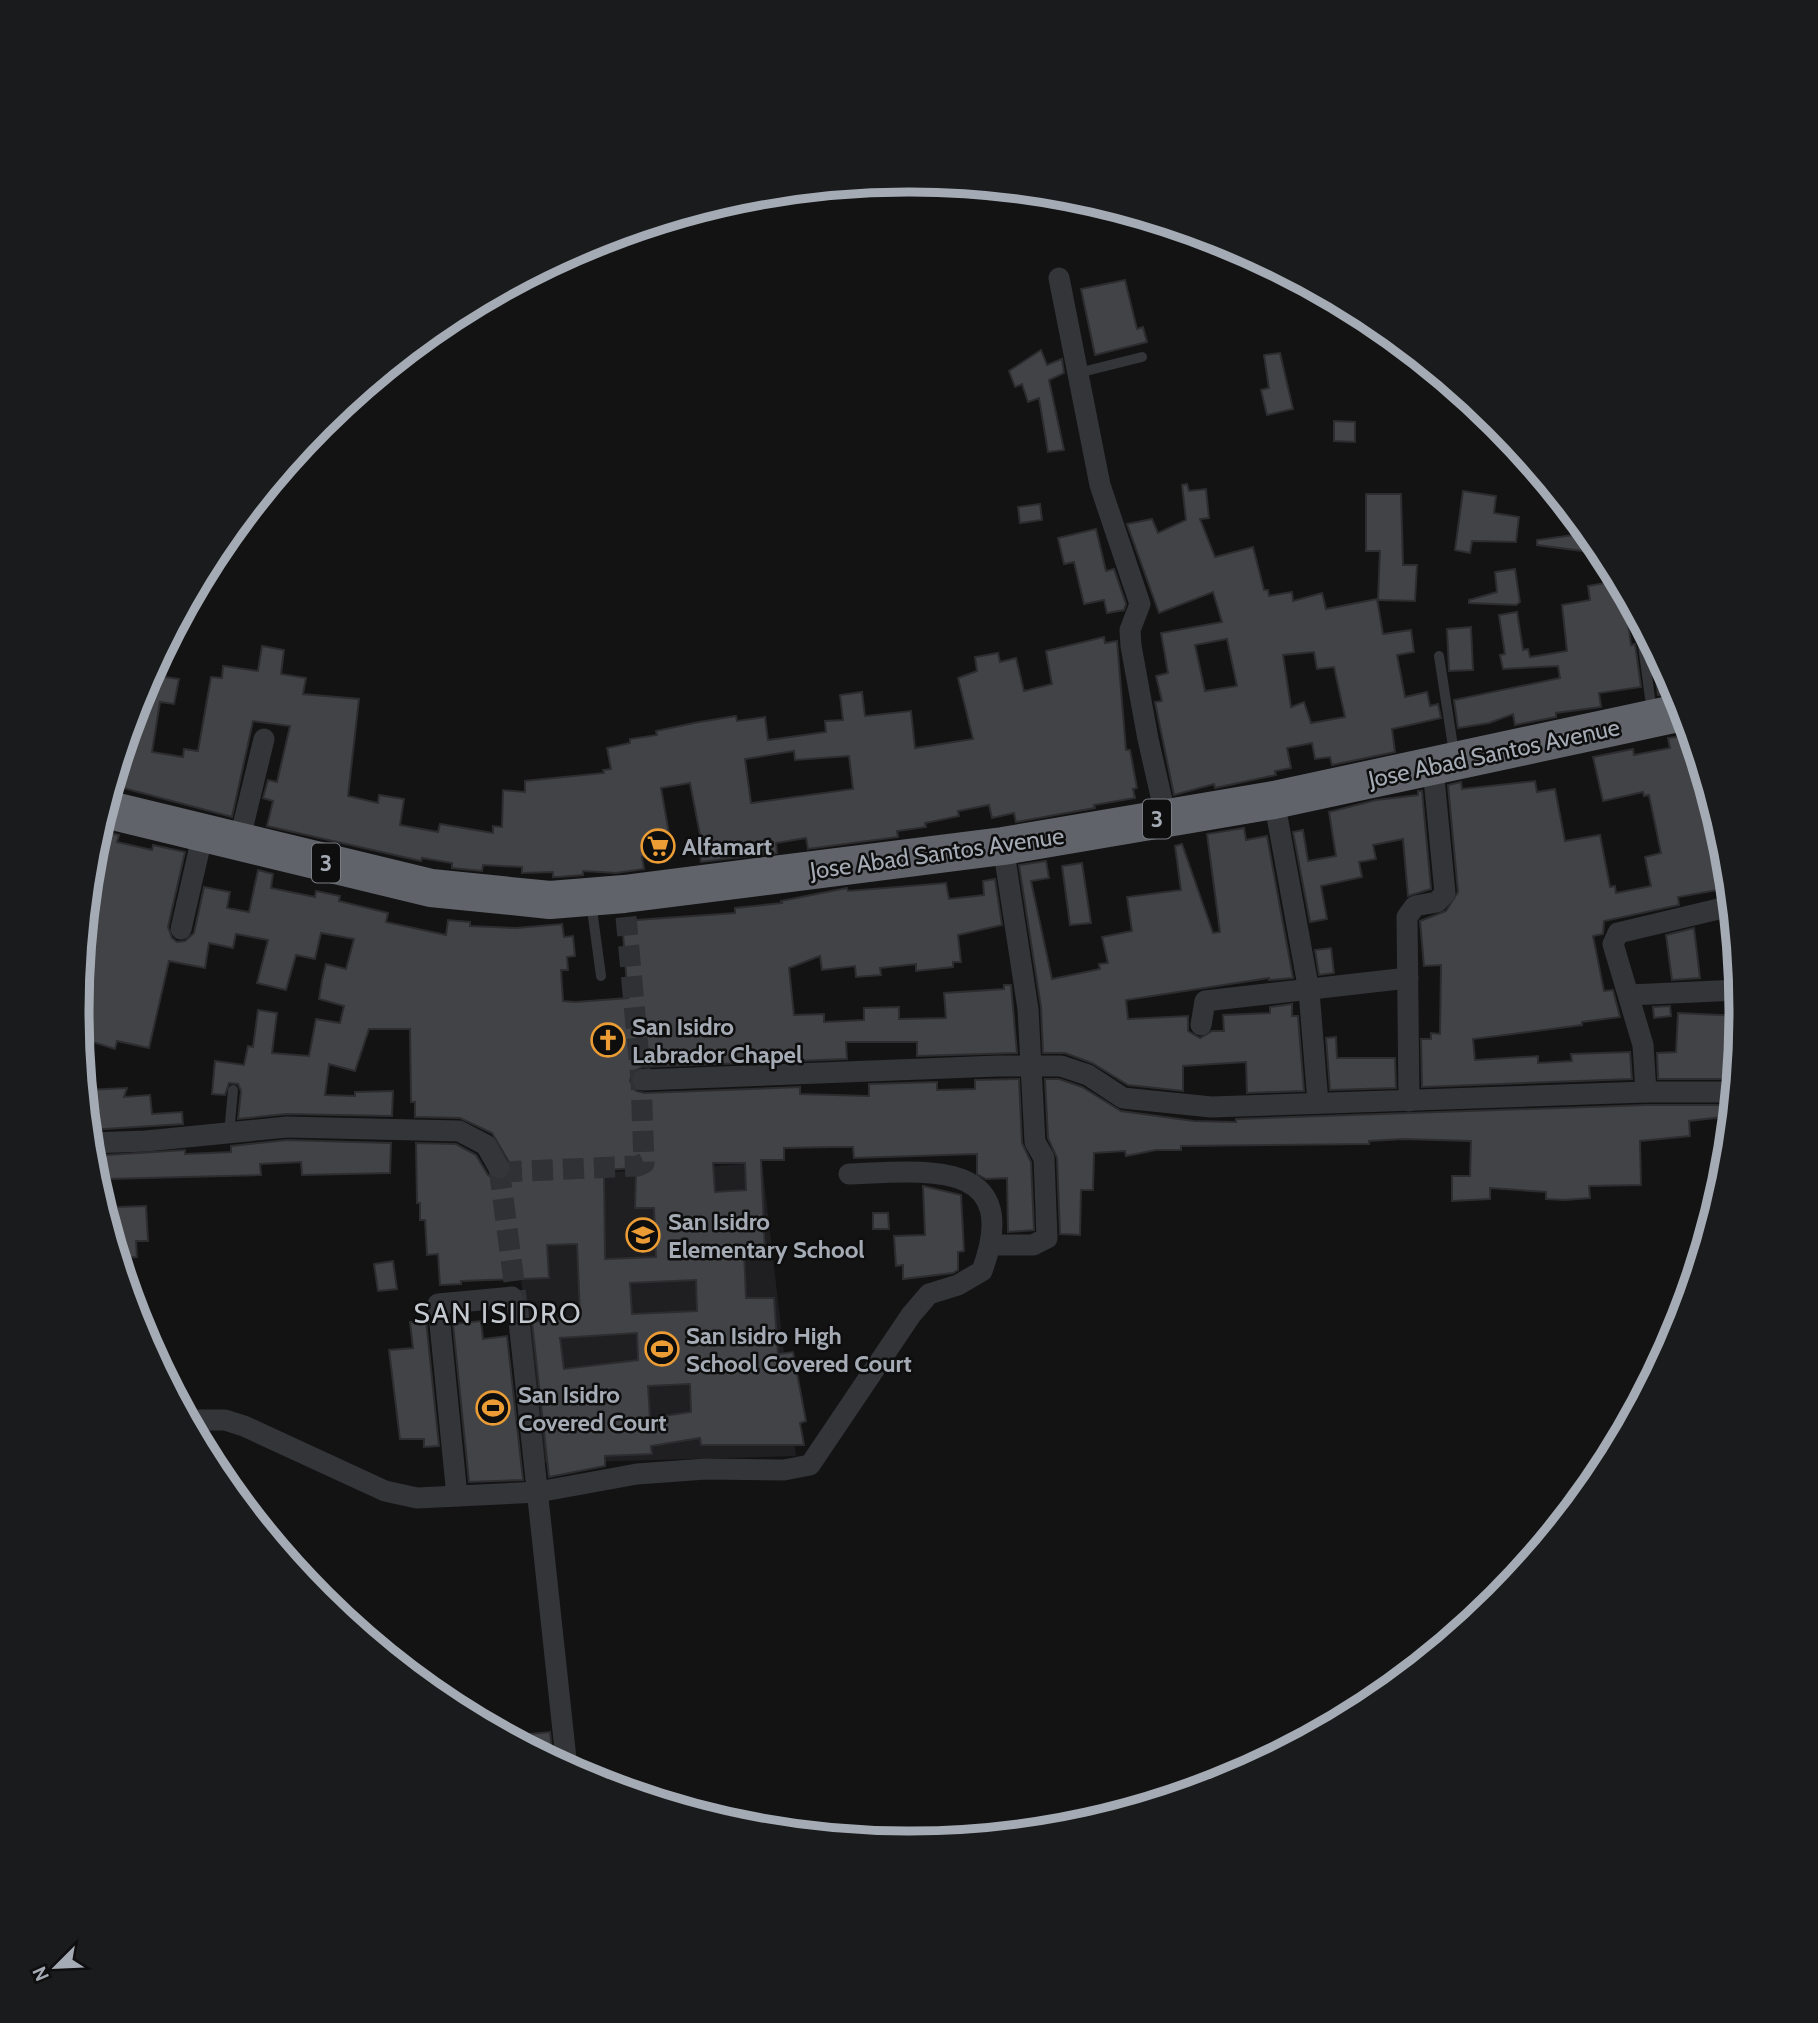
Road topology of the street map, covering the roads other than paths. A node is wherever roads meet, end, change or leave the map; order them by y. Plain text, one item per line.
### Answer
1 (1059, 278) dead end
2 (1142, 357) dead end
3 (1079, 373) junction
4 (1439, 656) dead end
5 (1657, 677) edge
6 (1668, 715) edge
7 (264, 739) dead end
8 (1445, 765) junction
9 (1274, 800) junction
10 (114, 811) edge
11 (1166, 818) junction
12 (203, 833) junction
13 (239, 842) junction
14 (1003, 846) junction
15 (613, 903) junction
16 (1722, 908) edge
17 (181, 929) dead end
18 (601, 976) dead end
19 (1408, 978) junction
20 (1728, 990) edge
21 (1309, 991) junction
22 (1629, 995) junction
23 (1201, 1025) dead end
24 (1030, 1068) junction
25 (643, 1080) dead end
26 (233, 1090) dead end
27 (1646, 1092) junction
28 (1724, 1092) edge
29 (1409, 1101) junction
30 (1318, 1103) junction
31 (229, 1134) junction
32 (100, 1142) edge
33 (499, 1168) tunnel mouth
34 (849, 1174) dead end
35 (992, 1245) junction
36 (198, 1420) edge
37 (538, 1492) junction
38 (457, 1496) junction
39 (566, 1756) edge

1 - 3 street
2 - 3 lane
3 - 11 street
4 - 8 lane
5 - 6 lane
6 - 8 highway, Jose Abad Santos Avenue / 3
7 - 13 street
8 - 9 highway, Jose Abad Santos Avenue / 3
8 - 19 street
9 - 11 highway, Jose Abad Santos Avenue / 3
9 - 21 street
10 - 12 highway, Jose Abad Santos Avenue / 3
11 - 14 highway, Jose Abad Santos Avenue / 3
12 - 13 highway, Jose Abad Santos Avenue / 3
12 - 17 street
13 - 15 highway, Jose Abad Santos Avenue / 3
14 - 15 highway, Jose Abad Santos Avenue / 3
14 - 24 street
15 - 18 lane
16 - 22 street
19 - 21 street
19 - 29 street
20 - 22 street
21 - 23 street
21 - 30 street
22 - 27 street
24 - 25 street
24 - 30 street
24 - 35 street
26 - 31 lane
27 - 28 street
27 - 29 street
29 - 30 street
31 - 32 street
31 - 33 street
34 - 35 street
35 - 37 street
36 - 38 street
37 - 38 street
37 - 38 street
37 - 39 street

